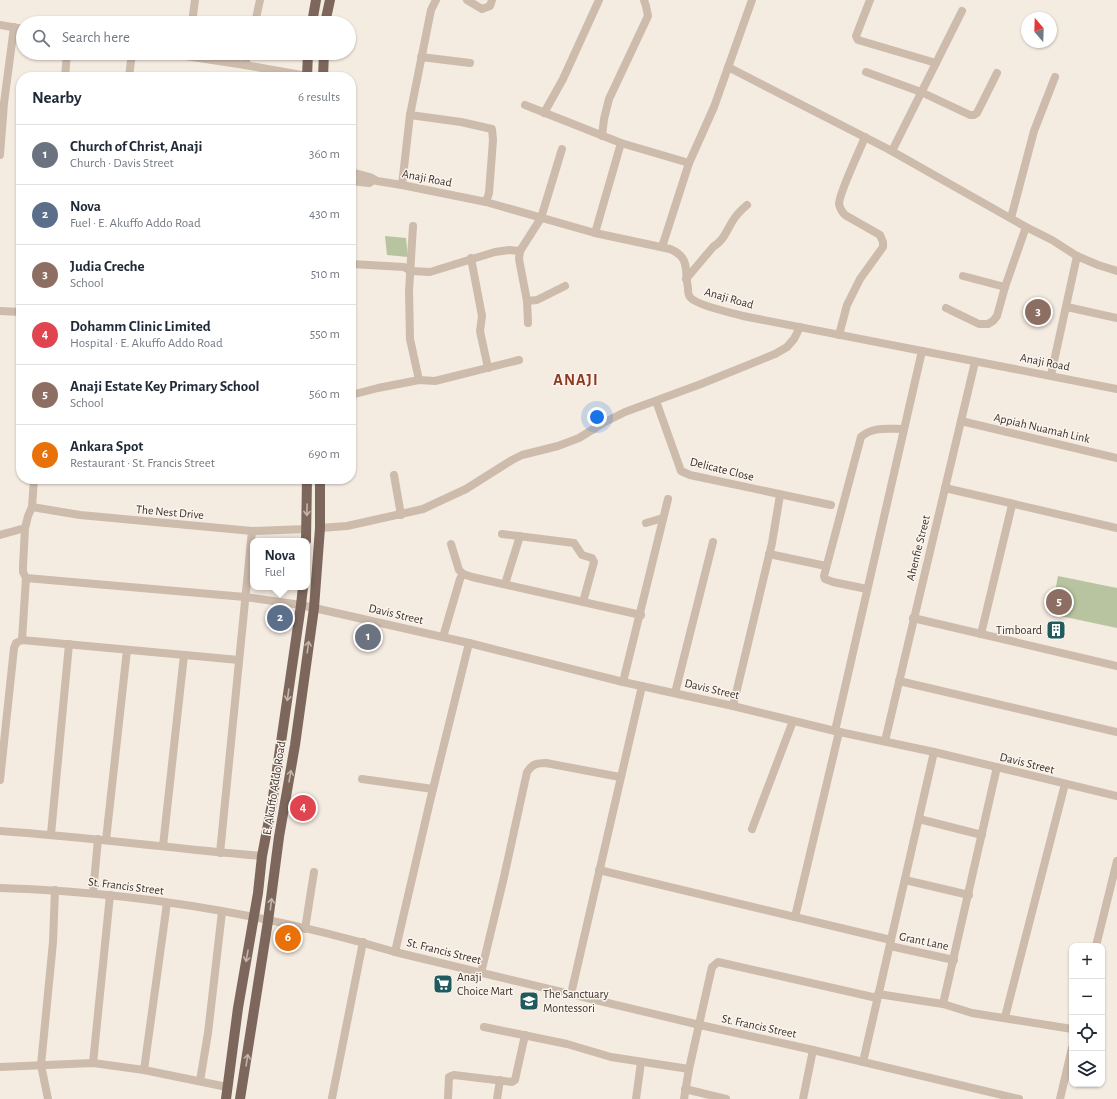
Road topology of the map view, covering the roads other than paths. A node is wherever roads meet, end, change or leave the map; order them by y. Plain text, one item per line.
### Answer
1 (195, 0) edge
2 (260, 0) edge
3 (316, 0) edge
4 (330, 0) edge
5 (436, 0) edge
6 (467, 0) edge
7 (492, 0) edge
8 (599, 0) edge
9 (644, 0) edge
10 (752, 0) edge
11 (870, 0) edge
12 (962, 11) dead end
13 (193, 16) edge
14 (257, 16) edge
15 (313, 16) edge
16 (327, 16) edge
17 (0, 25) edge
18 (14, 27) joint
19 (421, 57) junction
20 (66, 60) edge
21 (131, 60) edge
22 (220, 60) edge
23 (247, 60) edge
24 (308, 60) edge
25 (324, 60) edge
26 (470, 63) dead end
27 (936, 63) junction
28 (246, 64) junction
29 (728, 68) junction
30 (65, 72) edge
31 (130, 72) edge
32 (285, 72) edge
33 (309, 72) edge
34 (323, 72) edge
35 (866, 72) dead end
36 (996, 73) dead end
37 (1055, 77) dead end
38 (921, 92) junction
39 (525, 105) dead end
40 (544, 113) junction
41 (410, 115) junction
42 (602, 136) junction
43 (865, 137) junction
44 (621, 143) junction
45 (562, 149) dead end
46 (892, 151) junction
47 (0, 155) edge
48 (689, 163) junction
49 (356, 173) edge
50 (374, 180) junction
51 (356, 182) edge
52 (402, 185) junction
53 (486, 202) junction
54 (747, 205) dead end
55 (541, 218) junction
56 (1010, 218) junction
57 (413, 226) dead end
58 (1026, 227) junction
59 (595, 233) junction
60 (662, 247) junction
61 (520, 251) junction
62 (1077, 256) junction
63 (471, 258) junction
64 (356, 264) edge
65 (1117, 271) edge
66 (411, 272) junction
67 (963, 276) dead end
68 (686, 279) junction
69 (565, 286) dead end
70 (1005, 287) junction
71 (527, 301) junction
72 (1067, 306) junction
73 (946, 308) dead end
74 (0, 311) edge
75 (16, 312) edge
76 (1117, 318) edge
77 (528, 323) dead end
78 (800, 327) junction
79 (839, 335) junction
80 (922, 351) junction
81 (519, 360) dead end
82 (975, 362) junction
83 (488, 368) junction
84 (1051, 376) junction
85 (419, 380) junction
86 (1117, 389) edge
87 (356, 394) edge
88 (656, 401) junction
89 (961, 422) junction
90 (904, 429) junction
91 (1117, 458) edge
92 (394, 475) dead end
93 (34, 484) edge
94 (307, 484) edge
95 (320, 484) edge
96 (945, 488) junction
97 (780, 495) junction
98 (668, 499) dead end
99 (831, 505) dead end
100 (1012, 505) junction
101 (32, 507) junction
102 (401, 515) junction
103 (663, 518) junction
104 (646, 523) dead end
105 (25, 528) junction
106 (320, 528) junction
107 (1117, 528) edge
108 (307, 529) junction
109 (252, 531) junction
110 (502, 534) dead end
111 (0, 535) edge
112 (520, 536) junction
113 (251, 538) edge
114 (306, 538) edge
115 (712, 542) dead end
116 (451, 544) dead end
117 (250, 550) edge
118 (769, 554) junction
119 (826, 566) junction
120 (463, 574) junction
121 (26, 578) junction
122 (505, 584) junction
123 (867, 589) junction
124 (302, 590) edge
125 (245, 597) junction
126 (583, 602) junction
127 (301, 605) junction
128 (314, 608) junction
129 (640, 615) junction
130 (913, 618) junction
131 (981, 634) junction
132 (443, 637) junction
133 (22, 640) junction
134 (469, 643) junction
135 (69, 644) junction
136 (127, 650) junction
137 (184, 655) junction
138 (239, 660) junction
139 (1117, 666) edge
140 (899, 681) junction
141 (623, 682) junction
142 (642, 686) junction
143 (675, 693) junction
144 (733, 706) junction
145 (793, 721) junction
146 (837, 731) junction
147 (1117, 732) edge
148 (885, 741) junction
149 (934, 752) junction
150 (997, 768) junction
151 (620, 777) junction
152 (362, 779) dead end
153 (0, 780) edge
154 (1065, 784) junction
155 (433, 789) junction
156 (1117, 796) edge
157 (919, 819) junction
158 (752, 829) dead end
159 (0, 831) edge
160 (51, 834) junction
161 (982, 834) junction
162 (102, 840) junction
163 (163, 846) junction
164 (220, 853) junction
165 (262, 856) junction
166 (1117, 861) edge
167 (599, 870) junction
168 (314, 872) dead end
169 (905, 880) junction
170 (0, 888) edge
171 (55, 890) junction
172 (93, 893) junction
173 (969, 894) junction
174 (110, 895) junction
175 (167, 903) junction
176 (222, 912) junction
177 (794, 917) junction
178 (254, 918) junction
179 (268, 921) junction
180 (305, 929) junction
181 (363, 942) junction
182 (891, 943) junction
183 (1097, 943) edge
184 (395, 952) junction
185 (954, 960) junction
186 (481, 972) junction
187 (571, 994) junction
188 (878, 996) junction
189 (943, 1004) junction
190 (1005, 1017) junction
191 (700, 1025) junction
192 (484, 1027) dead end
193 (1069, 1028) edge
194 (526, 1035) junction
195 (813, 1050) junction
196 (1071, 1051) edge
197 (641, 1062) junction
198 (862, 1062) junction
199 (93, 1063) junction
200 (41, 1065) junction
201 (0, 1067) edge
202 (689, 1069) junction
203 (144, 1070) junction
204 (500, 1080) junction
205 (200, 1081) junction
206 (227, 1087) junction
207 (685, 1089) junction
208 (992, 1096) edge
209 (332, 1098) dead end
210 (48, 1099) edge
211 (226, 1099) edge
212 (240, 1099) edge
213 (448, 1099) edge
214 (497, 1099) edge
215 (636, 1099) edge
216 (684, 1099) edge
217 (726, 1099) edge
218 (803, 1099) edge
219 (1019, 1099) edge
220 (1060, 1099) edge

1 - 13 street
2 - 14 street
3 - 15 main road
4 - 16 main road
5 - 19 street
6 - 7 street
8 - 40 street
9 - 42 street
10 - 29 street
11 - 27 street
12 - 27 street
17 - 18 street
18 - 47 street
19 - 26 street
19 - 41 street
20 - 30 street
21 - 31 street
22 - 28 street
23 - 28 street
24 - 33 main road
25 - 34 main road
27 - 38 street
28 - 32 street
29 - 43 street
29 - 48 street
35 - 38 street
36 - 38 street
37 - 56 street
38 - 46 street
39 - 40 street
40 - 42 street
41 - 52 street
41 - 53 street
42 - 44 street
43 - 46 street
43 - 79 street
44 - 48 street
44 - 59 street
45 - 55 street
46 - 56 street
48 - 60 street
49 - 50 street, Anaji Road
50 - 51 street, Anaji Road
50 - 52 street, Anaji Road
52 - 53 street, Anaji Road
53 - 55 street, Anaji Road
54 - 68 street
55 - 59 street, Anaji Road
55 - 61 street
56 - 58 street
57 - 66 street
58 - 62 street
58 - 70 street
59 - 60 street, Anaji Road
60 - 68 street, Anaji Road
61 - 63 street
61 - 71 street
62 - 65 street
62 - 72 street
63 - 66 street
63 - 83 street
64 - 66 street
66 - 85 street
67 - 70 street
68 - 78 street, Anaji Road
69 - 71 street
70 - 73 street
71 - 77 street
72 - 76 street
72 - 84 street
74 - 75 street
78 - 79 street, Anaji Road
78 - 88 street
79 - 80 street, Anaji Road
80 - 82 street, Anaji Road
80 - 90 street
81 - 83 street
82 - 84 street, Anaji Road
82 - 89 street, Ahenfie Street
83 - 85 street
84 - 86 street, Anaji Road
85 - 87 street
88 - 97 street, Delicate Close
88 - 102 street
89 - 91 street, Appiah Nuamah Link
89 - 96 street, Ahenfie Street
90 - 119 street
90 - 123 street
92 - 102 street
93 - 101 street
94 -> 108 main road
95 - 106 main road, E. Akuffo Addo Road
96 - 100 street
96 - 130 street, Ahenfie Street
97 - 99 street, Delicate Close
97 - 118 street
98 - 103 street
100 - 107 street
100 - 131 street
101 - 105 street
101 - 109 street, The Nest Drive
102 - 106 street
103 - 104 street
103 - 129 street
105 - 111 street
105 - 121 street
106 - 128 main road, E. Akuffo Addo Road
108 - 109 street, The Nest Drive
108 - 114 main road
109 - 113 street
110 - 112 street
112 - 122 street
112 - 126 street
115 - 143 street
116 - 120 street
117 - 125 street
118 - 119 street
118 - 144 street
119 - 123 street
120 - 122 street
120 - 132 street
121 - 125 street, Davis Street
121 - 133 street
122 - 126 street
123 - 146 street
124 - 127 main road, E. Akuffo Addo Road
125 - 127 street, Davis Street
125 - 138 street
126 - 129 street
127 - 128 street, Davis Street
127 -> 165 main road, E. Akuffo Addo Road
128 - 132 street, Davis Street
179 -> 128 main road, E. Akuffo Addo Road
129 - 141 street
130 - 131 street
130 - 140 street, Ahenfie Street
131 - 139 street
132 - 134 street, Davis Street
133 - 135 street
133 - 153 street
134 - 141 street, Davis Street
134 - 155 street
135 - 136 street
135 - 160 street
136 - 137 street
136 - 162 street
137 - 138 street
137 - 163 street
138 - 164 street
140 - 147 street
140 - 148 street, Ahenfie Street
141 - 142 street, Davis Street
142 - 143 street, Davis Street
142 - 151 street
143 - 144 street, Davis Street
144 - 145 street, Davis Street
145 - 146 street, Davis Street
145 - 158 street
146 - 148 street, Davis Street
146 - 177 street
148 - 149 street, Davis Street
149 - 150 street, Davis Street
149 - 157 street
150 - 154 street, Davis Street
150 - 161 street
151 - 167 street
151 - 186 street
152 - 155 street
154 - 156 street, Davis Street
154 - 190 street
155 - 184 street
157 - 161 street
157 - 169 street
159 - 160 street
160 - 162 street
161 - 173 street
162 - 163 street
162 - 172 street
163 - 164 street
164 - 165 street
165 - 178 main road, E. Akuffo Addo Road
166 - 183 street
167 - 177 street, Grant Lane
167 - 187 street
168 - 180 street
169 - 173 street
169 - 182 street
170 - 171 street, St. Francis Street
171 - 172 street, St. Francis Street
171 - 200 street
172 - 174 street, St. Francis Street
173 - 185 street
174 - 175 street, St. Francis Street
174 - 199 street
175 - 176 street, St. Francis Street
175 - 203 street
176 - 178 street, St. Francis Street
176 - 205 street
177 - 182 street, Grant Lane
178 - 179 street, St. Francis Street
178 -> 206 main road, E. Akuffo Addo Road
179 - 180 street, St. Francis Street
212 -> 179 main road, E. Akuffo Addo Road
180 - 181 street, St. Francis Street
181 - 184 street, St. Francis Street
181 - 209 street
182 - 185 street, Grant Lane
182 - 188 street
184 - 186 street, St. Francis Street
185 - 189 street
186 - 187 street, St. Francis Street
187 - 191 street, St. Francis Street
188 - 189 street
188 - 191 street
188 - 198 street
189 - 190 street
190 - 193 street
191 - 195 street, St. Francis Street
191 - 202 street
192 - 194 street
194 - 197 street
194 - 204 street
195 - 198 street, St. Francis Street
195 - 218 street
196 - 220 street
197 - 202 street
197 - 215 street
198 - 208 street, St. Francis Street
199 - 200 street
199 - 203 street
200 - 201 street
200 - 210 street
202 - 207 street
203 - 205 street
204 - 213 street
204 - 214 street
205 - 206 street
206 - 211 main road, E. Akuffo Addo Road
207 - 216 street
207 - 217 street
208 - 219 street, St. Francis Street

